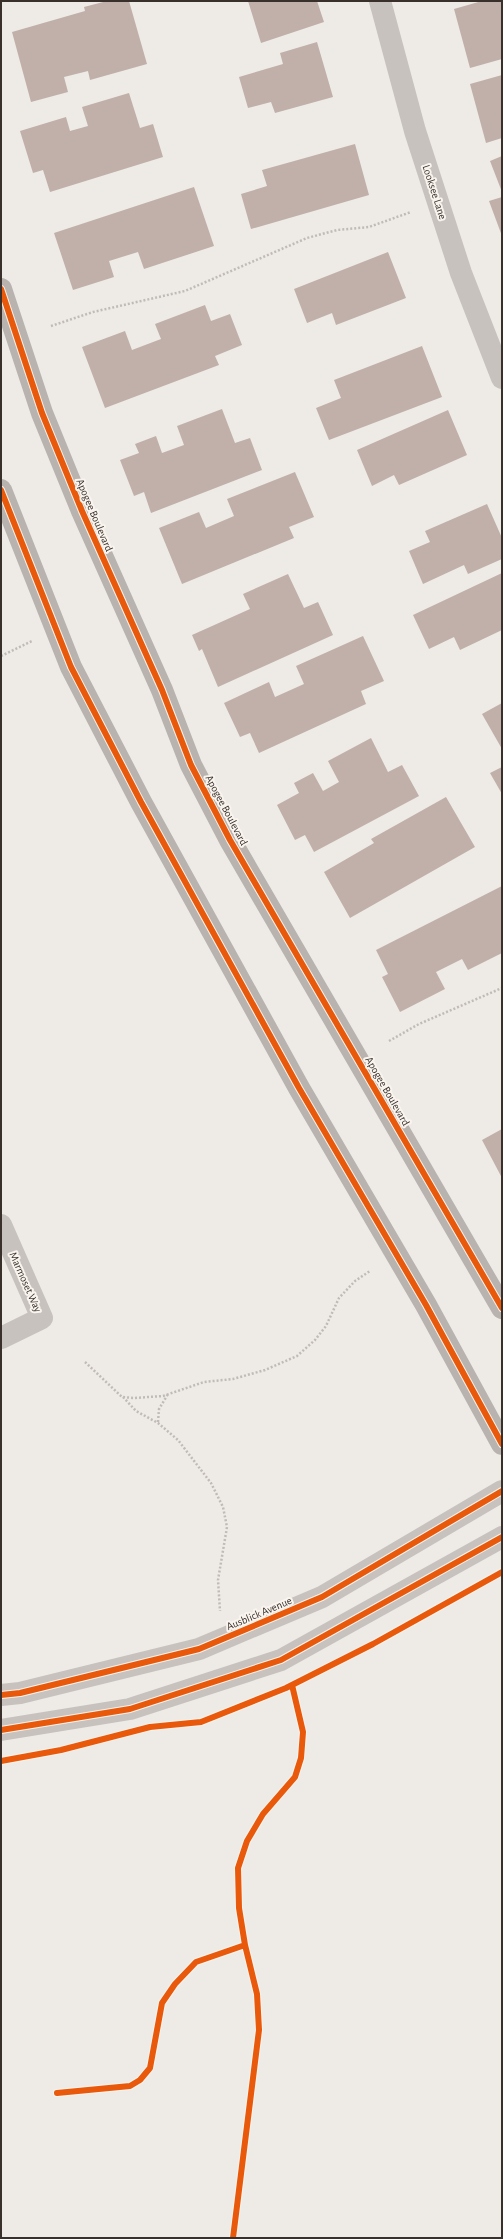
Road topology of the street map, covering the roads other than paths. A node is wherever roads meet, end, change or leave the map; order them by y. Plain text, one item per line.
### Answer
1 (380, 1) edge
2 (1, 289) edge
3 (502, 378) edge
4 (1, 490) edge
5 (1, 1225) edge
6 (502, 1308) edge
7 (1, 1338) edge
8 (502, 1444) edge
9 (502, 1491) edge
10 (502, 1537) edge
11 (1, 1695) edge
12 (1, 1730) edge

1 - 3 street, Looksee Lane
2 - 6 street, Apogee Boulevard
4 - 8 street
5 - 7 street, Marmoset Way
9 - 11 street, Ausblick Avenue
10 - 12 street

